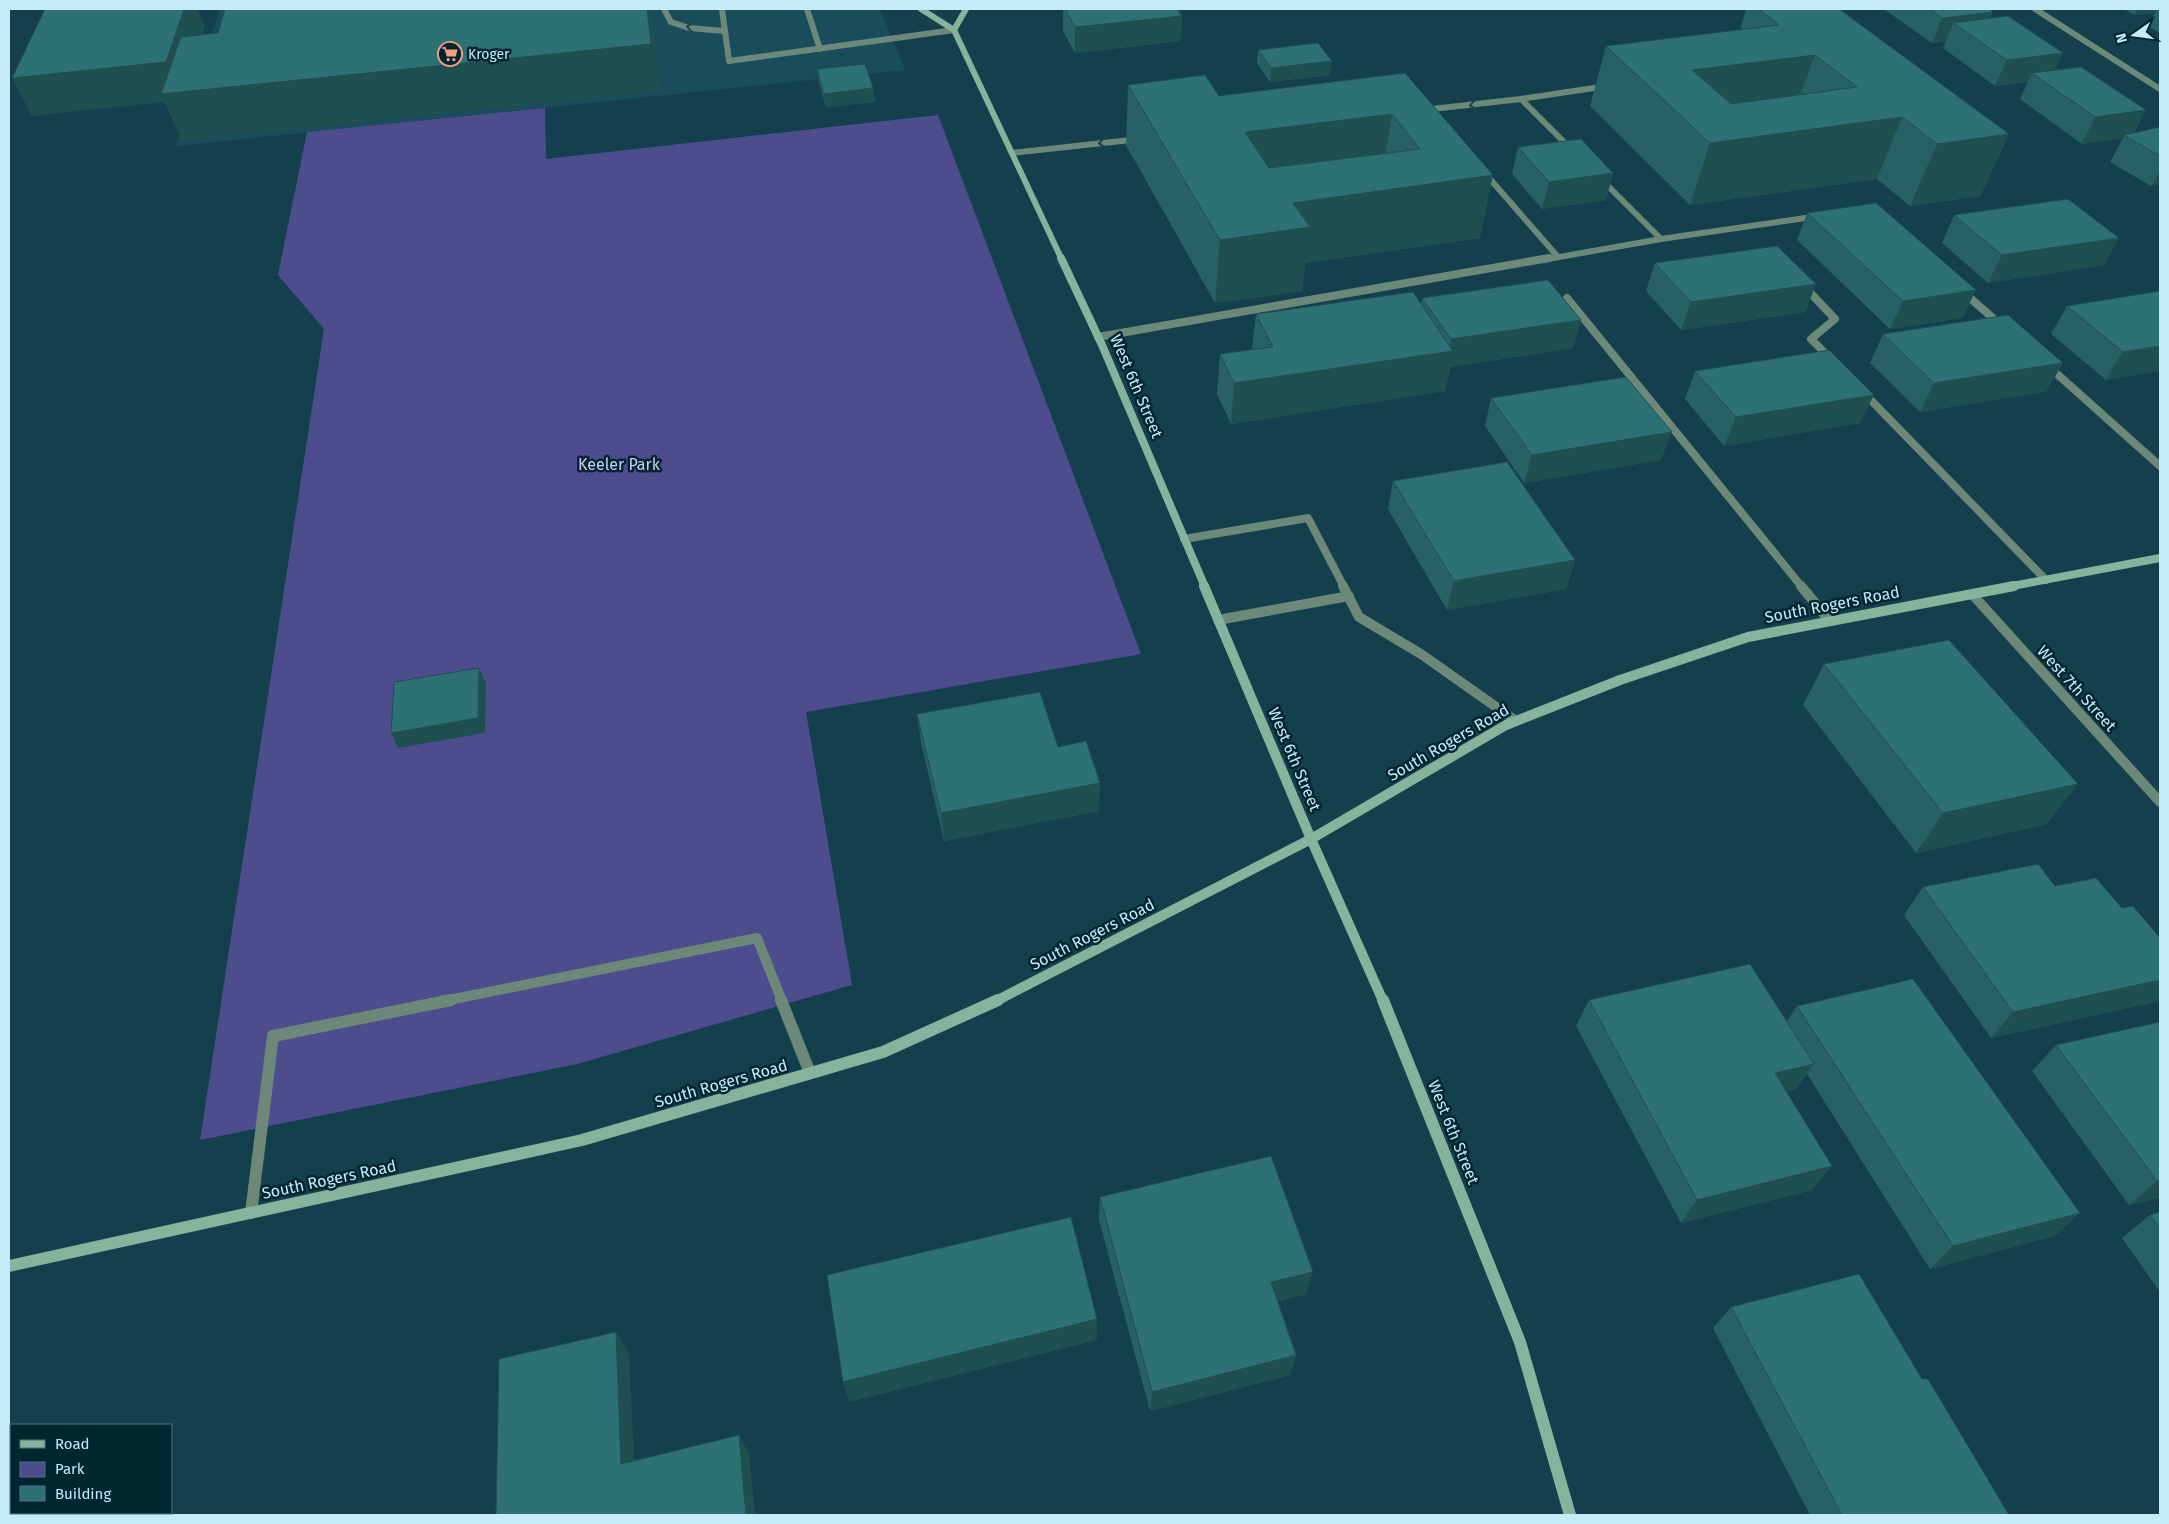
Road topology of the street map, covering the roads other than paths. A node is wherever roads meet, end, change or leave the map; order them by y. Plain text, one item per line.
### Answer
1 (664, 9) edge
2 (722, 9) edge
3 (807, 9) edge
4 (921, 9) edge
5 (966, 9) edge
6 (2035, 9) edge
7 (954, 30) junction
8 (725, 31) junction
9 (820, 50) junction
10 (1615, 84) edge
11 (2160, 90) edge
12 (1521, 99) junction
13 (1430, 110) junction
14 (1411, 112) edge
15 (1436, 117) edge
16 (1146, 139) edge
17 (1012, 153) junction
18 (1577, 155) edge
19 (1475, 161) edge
20 (1598, 176) edge
21 (1824, 215) edge
22 (1661, 240) junction
23 (1558, 257) junction
24 (1795, 277) edge
25 (1958, 288) edge
26 (1567, 298) dead end
27 (2010, 334) edge
28 (1098, 336) junction
29 (2040, 360) edge
30 (1838, 367) edge
31 (1852, 381) edge
32 (2160, 466) edge
33 (1184, 539) junction
34 (2160, 558) edge
35 (2046, 580) junction
36 (1972, 594) junction
37 (1349, 596) junction
38 (1218, 620) junction
39 (1830, 620) junction
40 (1516, 721) junction
41 (2160, 802) edge
42 (1311, 839) junction
43 (810, 1074) junction
44 (250, 1213) junction
45 (9, 1266) edge
46 (1570, 1515) edge

8 -> 1 street
2 - 8 street
3 - 9 street
4 - 7 street
5 - 7 street
6 - 11 street
7 - 9 street
7 - 17 street, West 6th Street
8 - 9 street
10 - 12 street
12 -> 13 street
12 - 18 street
13 - 14 street
13 - 15 street
16 -> 17 street
17 - 28 street, West 6th Street
19 - 23 street
20 - 22 street
21 - 22 street
22 - 23 street
23 - 28 street
24 - 30 street
25 - 27 street
26 - 39 street
28 - 33 street, West 6th Street
29 - 32 street
31 - 35 street
33 - 37 street
33 - 38 street, West 6th Street
34 - 35 street, South Rogers Road
35 - 36 street, South Rogers Road
36 - 39 street, South Rogers Road
36 - 41 street, West 7th Street
37 - 38 street
37 - 40 street
38 - 42 street, West 6th Street
39 - 40 street, South Rogers Road
40 - 42 street, South Rogers Road
42 - 43 street, South Rogers Road
42 - 46 street, West 6th Street
43 - 44 street, South Rogers Road
43 - 44 street
44 - 45 street, South Rogers Road

